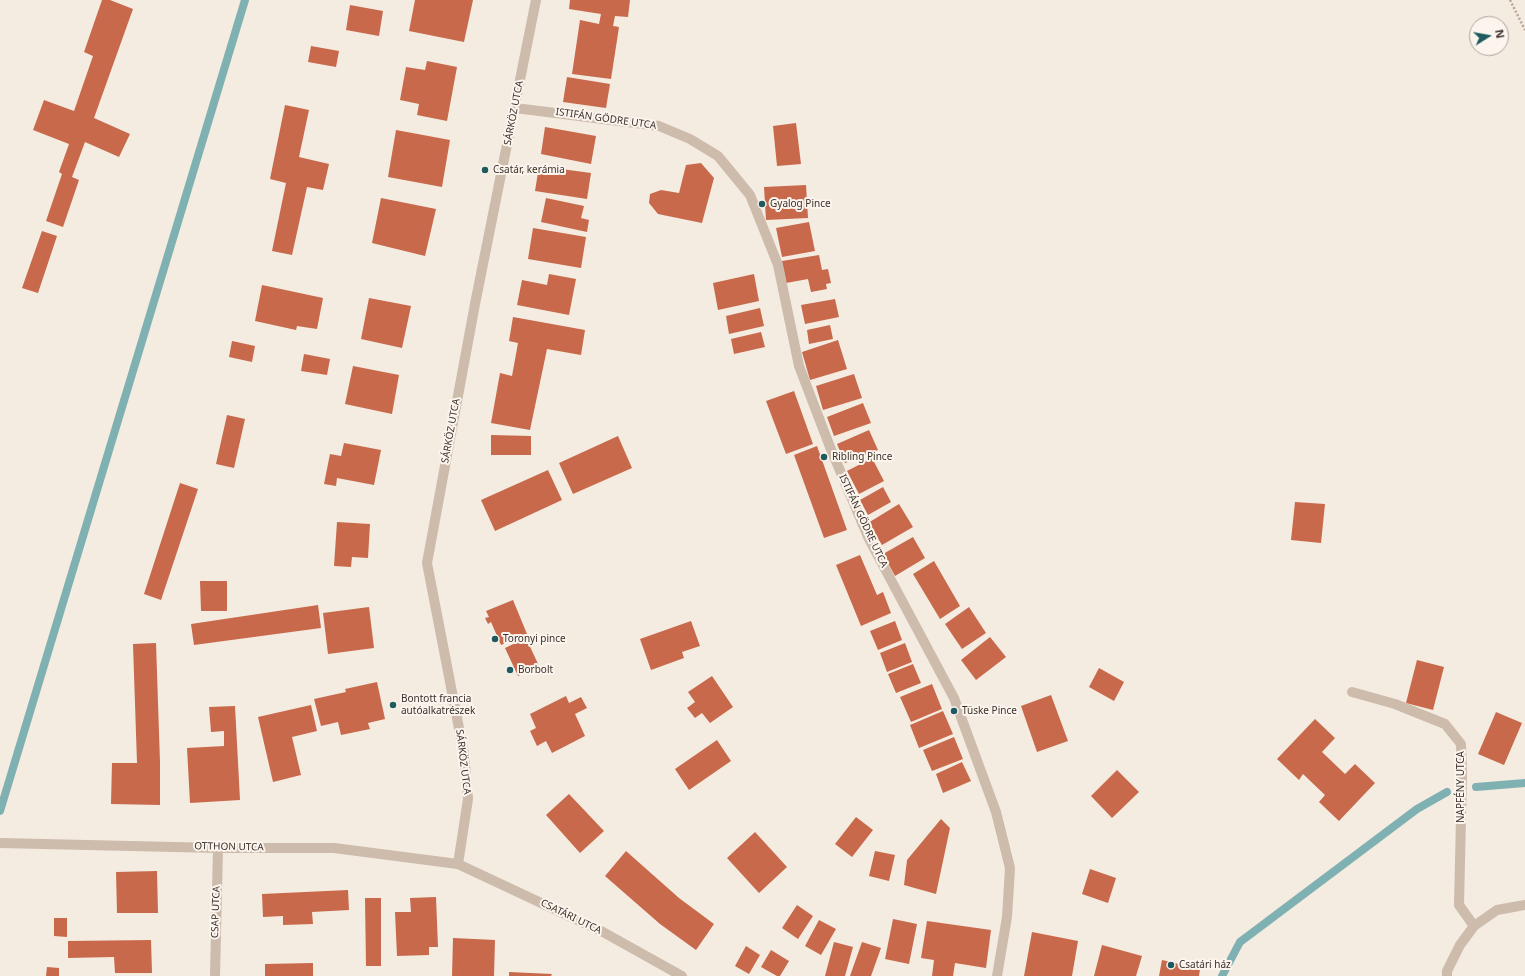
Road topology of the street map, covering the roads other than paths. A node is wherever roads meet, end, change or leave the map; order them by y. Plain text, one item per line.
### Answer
1 (536, 0) edge
2 (515, 108) junction
3 (1352, 692) dead end
4 (0, 843) edge
5 (218, 848) junction
6 (458, 864) junction
7 (1525, 905) edge
8 (1474, 926) junction
9 (215, 976) edge
10 (682, 976) edge
11 (998, 976) edge
12 (1448, 976) edge

1 - 2 street, SÁRKÖZ UTCA
2 - 6 street, SÁRKÖZ UTCA
2 - 11 street, ISTIFÁN GÖDRE UTCA
3 - 8 street, NAPFÉNY UTCA
4 - 5 street, OTTHON UTCA
5 - 6 street, OTTHON UTCA
5 - 9 street, CSAP UTCA
6 - 10 street, CSATÁRI UTCA
7 - 8 street
8 - 12 street

